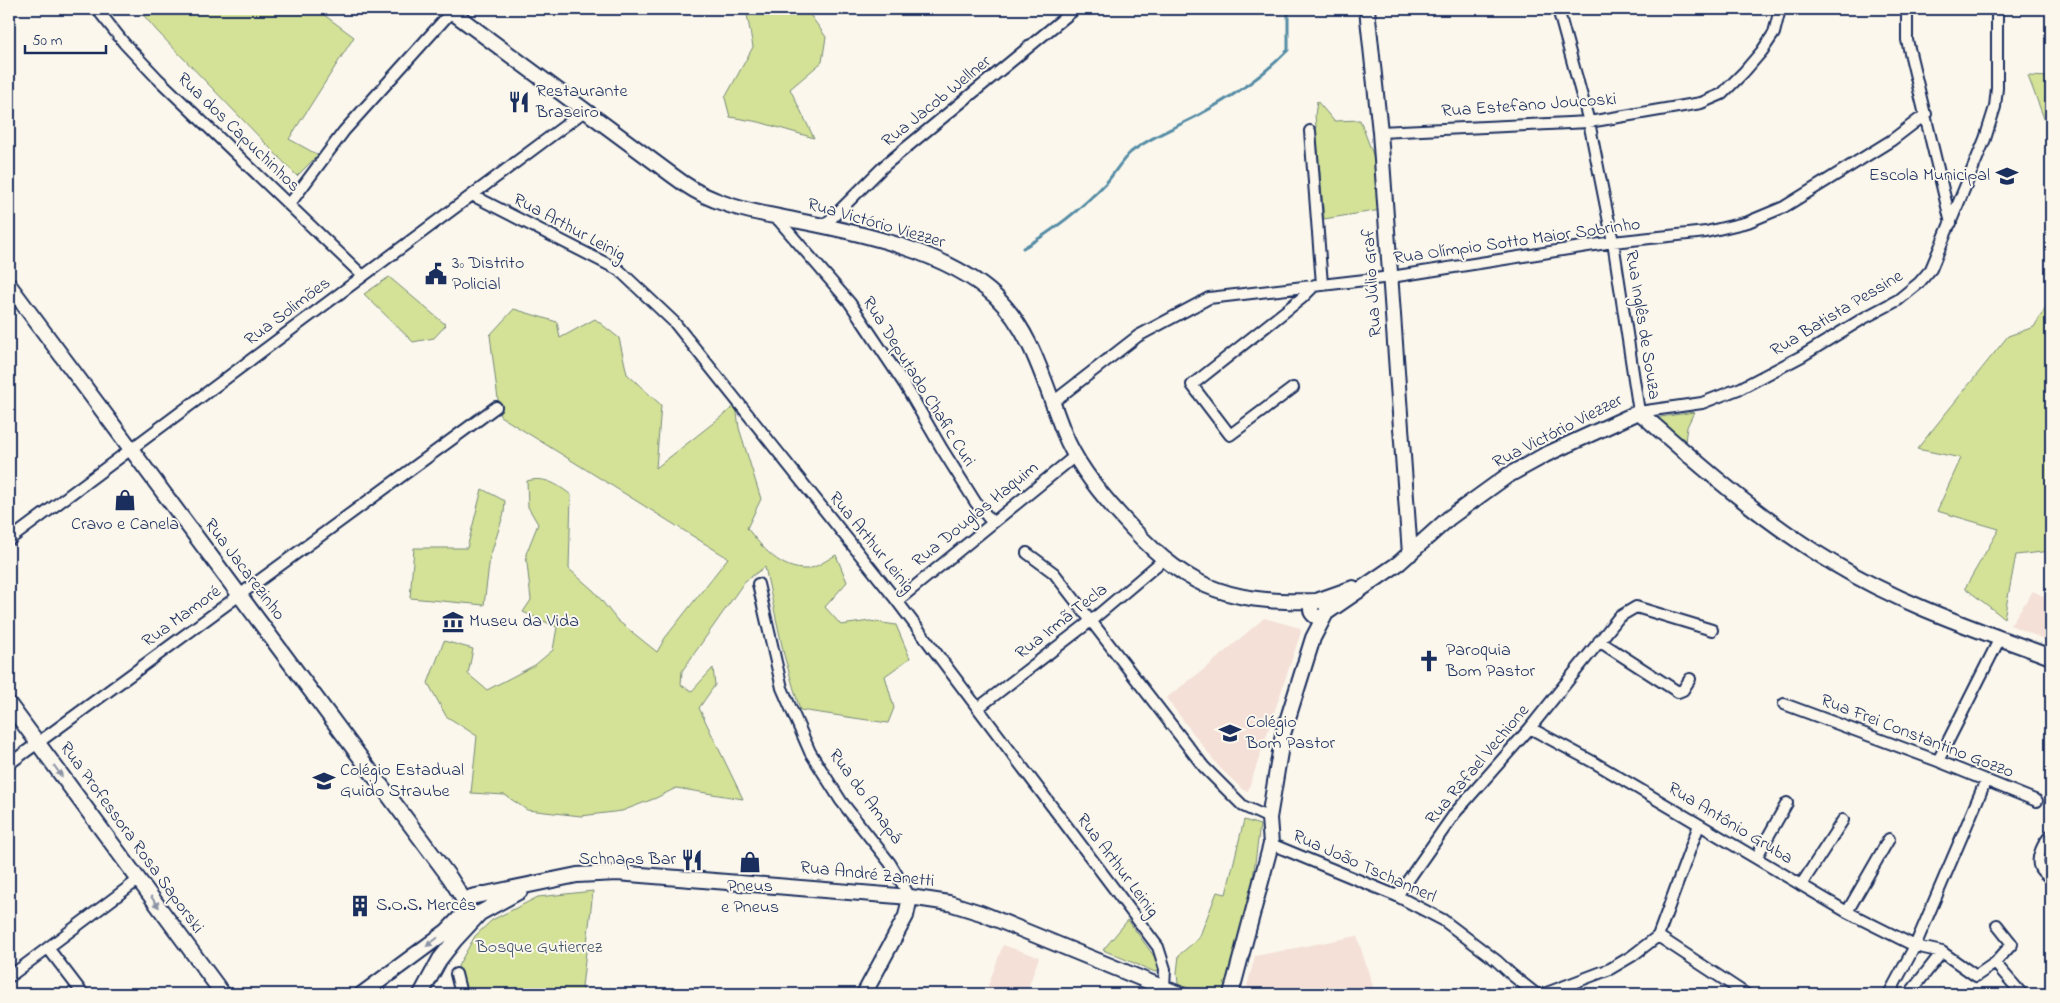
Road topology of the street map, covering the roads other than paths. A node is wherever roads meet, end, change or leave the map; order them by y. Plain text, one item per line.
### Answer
1 (97, 9) edge
2 (1075, 9) edge
3 (1367, 9) edge
4 (1558, 9) edge
5 (1780, 9) edge
6 (1907, 9) edge
7 (1997, 9) edge
8 (450, 10) edge
9 (586, 110) junction
10 (1926, 114) junction
11 (1590, 122) junction
12 (1310, 131) dead end
13 (1380, 132) junction
14 (472, 195) junction
15 (289, 205) junction
16 (775, 216) junction
17 (1951, 222) junction
18 (824, 226) junction
19 (1613, 242) junction
20 (363, 276) junction
21 (1391, 277) junction
22 (1319, 284) junction
23 (9, 286) edge
24 (1293, 388) dead end
25 (1053, 402) junction
26 (496, 407) dead end
27 (1639, 412) junction
28 (131, 449) junction
29 (1075, 456) junction
30 (992, 522) junction
31 (9, 540) edge
32 (1027, 553) dead end
33 (1410, 554) junction
34 (1163, 560) junction
35 (758, 584) dead end
36 (239, 595) junction
37 (897, 601) junction
38 (1318, 609) junction
39 (1092, 620) junction
40 (1712, 630) dead end
41 (2000, 638) junction
42 (1598, 641) junction
43 (2051, 657) edge
44 (1690, 679) dead end
45 (9, 704) edge
46 (1784, 704) dead end
47 (978, 708) junction
48 (1530, 728) junction
49 (38, 743) junction
50 (1938, 761) junction
51 (9, 764) edge
52 (1986, 780) junction
53 (2037, 801) dead end
54 (1787, 803) dead end
55 (1269, 818) junction
56 (1842, 820) dead end
57 (1699, 825) junction
58 (2051, 836) edge
59 (1889, 839) dead end
60 (1271, 844) junction
61 (1756, 858) junction
62 (138, 880) junction
63 (2051, 880) edge
64 (1801, 885) junction
65 (1396, 896) junction
66 (910, 897) junction
67 (475, 905) junction
68 (1847, 912) junction
69 (1997, 925) dead end
70 (1658, 936) junction
71 (1915, 946) junction
72 (48, 948) junction
73 (1942, 952) junction
74 (1995, 963) junction
75 (456, 974) dead end
76 (9, 977) edge
77 (1898, 979) junction
78 (1164, 987) junction
79 (83, 994) edge
80 (223, 994) edge
81 (362, 994) edge
82 (421, 994) edge
83 (461, 994) edge
84 (864, 994) edge
85 (1179, 994) edge
86 (1231, 994) edge
87 (1536, 994) edge
88 (1544, 994) edge
89 (1746, 994) edge
90 (1890, 994) edge
91 (1911, 994) edge
92 (2022, 994) edge

1 - 15 street, Rua dos Capuchinhos
2 - 18 street, Rua Jacob Wellner
3 - 13 street, Rua Júlio Graf
4 - 11 street, Rua Inglês de Souza
5 - 11 street, Rua Estefano Joucoski
6 - 10 street
7 - 17 street, Rua Batista Pessine
8 - 9 street, Rua Victório Viezzer
8 - 15 street
9 - 14 street, Rua Solimões
9 - 16 street, Rua Victório Viezzer
10 - 17 street
10 - 19 street, Rua Olímpio Sotto Maior Sobrinho
11 - 13 street, Rua Estefano Joucoski
11 - 19 street, Rua Inglês de Souza
12 - 22 street
13 - 21 street, Rua Júlio Graf
14 - 20 street, Rua Solimões
14 - 37 street, Rua Arthur Leinig
15 - 20 street, Rua dos Capuchinhos
16 - 18 street, Rua Victório Viezzer
16 - 30 street, Rua Deputado Chafic Curi
17 - 27 street, Rua Batista Pessine
18 - 25 street, Rua Victório Viezzer
19 - 21 street, Rua Olímpio Sotto Maior Sobrinho
19 - 27 street, Rua Inglês de Souza
20 - 28 street, Rua Solimões
21 - 22 street, Rua Olímpio Sotto Maior Sobrinho
21 - 33 street, Rua Júlio Graf
22 - 24 street
22 - 25 street, Rua Olímpio Sotto Maior Sobrinho
23 - 28 street, Rua Jacarezinho
25 - 29 street, Rua Victório Viezzer
26 - 36 street, Rua Mamoré
27 - 33 street, Rua Victório Viezzer
27 - 41 street
28 - 31 street, Rua Solimões
28 - 36 street, Rua Jacarezinho
29 - 30 street, Rua Douglas Haquim
29 - 34 street, Rua Victório Viezzer
30 - 37 street, Rua Douglas Haquim
32 - 39 street
33 - 38 street, Rua Victório Viezzer
34 - 38 street, Rua Victório Viezzer
34 - 39 street, Rua Irmã Tecla
35 - 66 street, Rua do Amapá
36 - 49 street, Rua Mamoré
36 - 67 street, Rua Jacarezinho
37 - 47 street, Rua Arthur Leinig
38 - 55 street
39 - 47 street, Rua Irmã Tecla
39 - 55 street
40 - 42 street, Rua Rafael Vechione
41 - 43 street
41 - 50 street
42 - 44 street
42 - 48 street, Rua Rafael Vechione
45 - 49 street, Rua Professora Rosa Saporski
46 - 50 street, Rua Frei Constantino Gozzo
47 - 78 street, Rua Arthur Leinig
48 - 57 street, Rua Antônio Gruba
48 - 65 street, Rua Rafael Vechione
49 - 51 street, Rua Mamoré
49 -> 62 street, Rua Professora Rosa Saporski
50 - 52 street, Rua Frei Constantino Gozzo
52 - 53 street, Rua Frei Constantino Gozzo
52 - 71 street
54 - 61 street
55 - 60 street
56 - 64 street
57 - 61 street, Rua Antônio Gruba
57 - 70 street
58 - 63 street
59 - 68 street
60 - 65 street, Rua João Tschannerl
60 - 86 street
61 - 64 street, Rua Antônio Gruba
62 - 72 street
62 -> 80 street, Rua Professora Rosa Saporski
64 - 68 street, Rua Antônio Gruba
65 - 87 street, Rua João Tschannerl
66 - 67 street, Rua André Zanetti
66 - 78 street, Rua André Zanetti
66 - 84 street
67 -> 81 street
67 - 82 street
68 - 71 street, Rua Antônio Gruba
69 - 74 street
70 - 88 street
70 - 89 street
71 - 73 street, Rua Antônio Gruba
71 - 77 street
72 - 76 street
72 - 79 street
73 - 74 street
73 - 91 street
74 - 92 street
75 - 83 street
77 - 90 street
77 - 91 street
78 - 85 street, Rua André Zanetti

